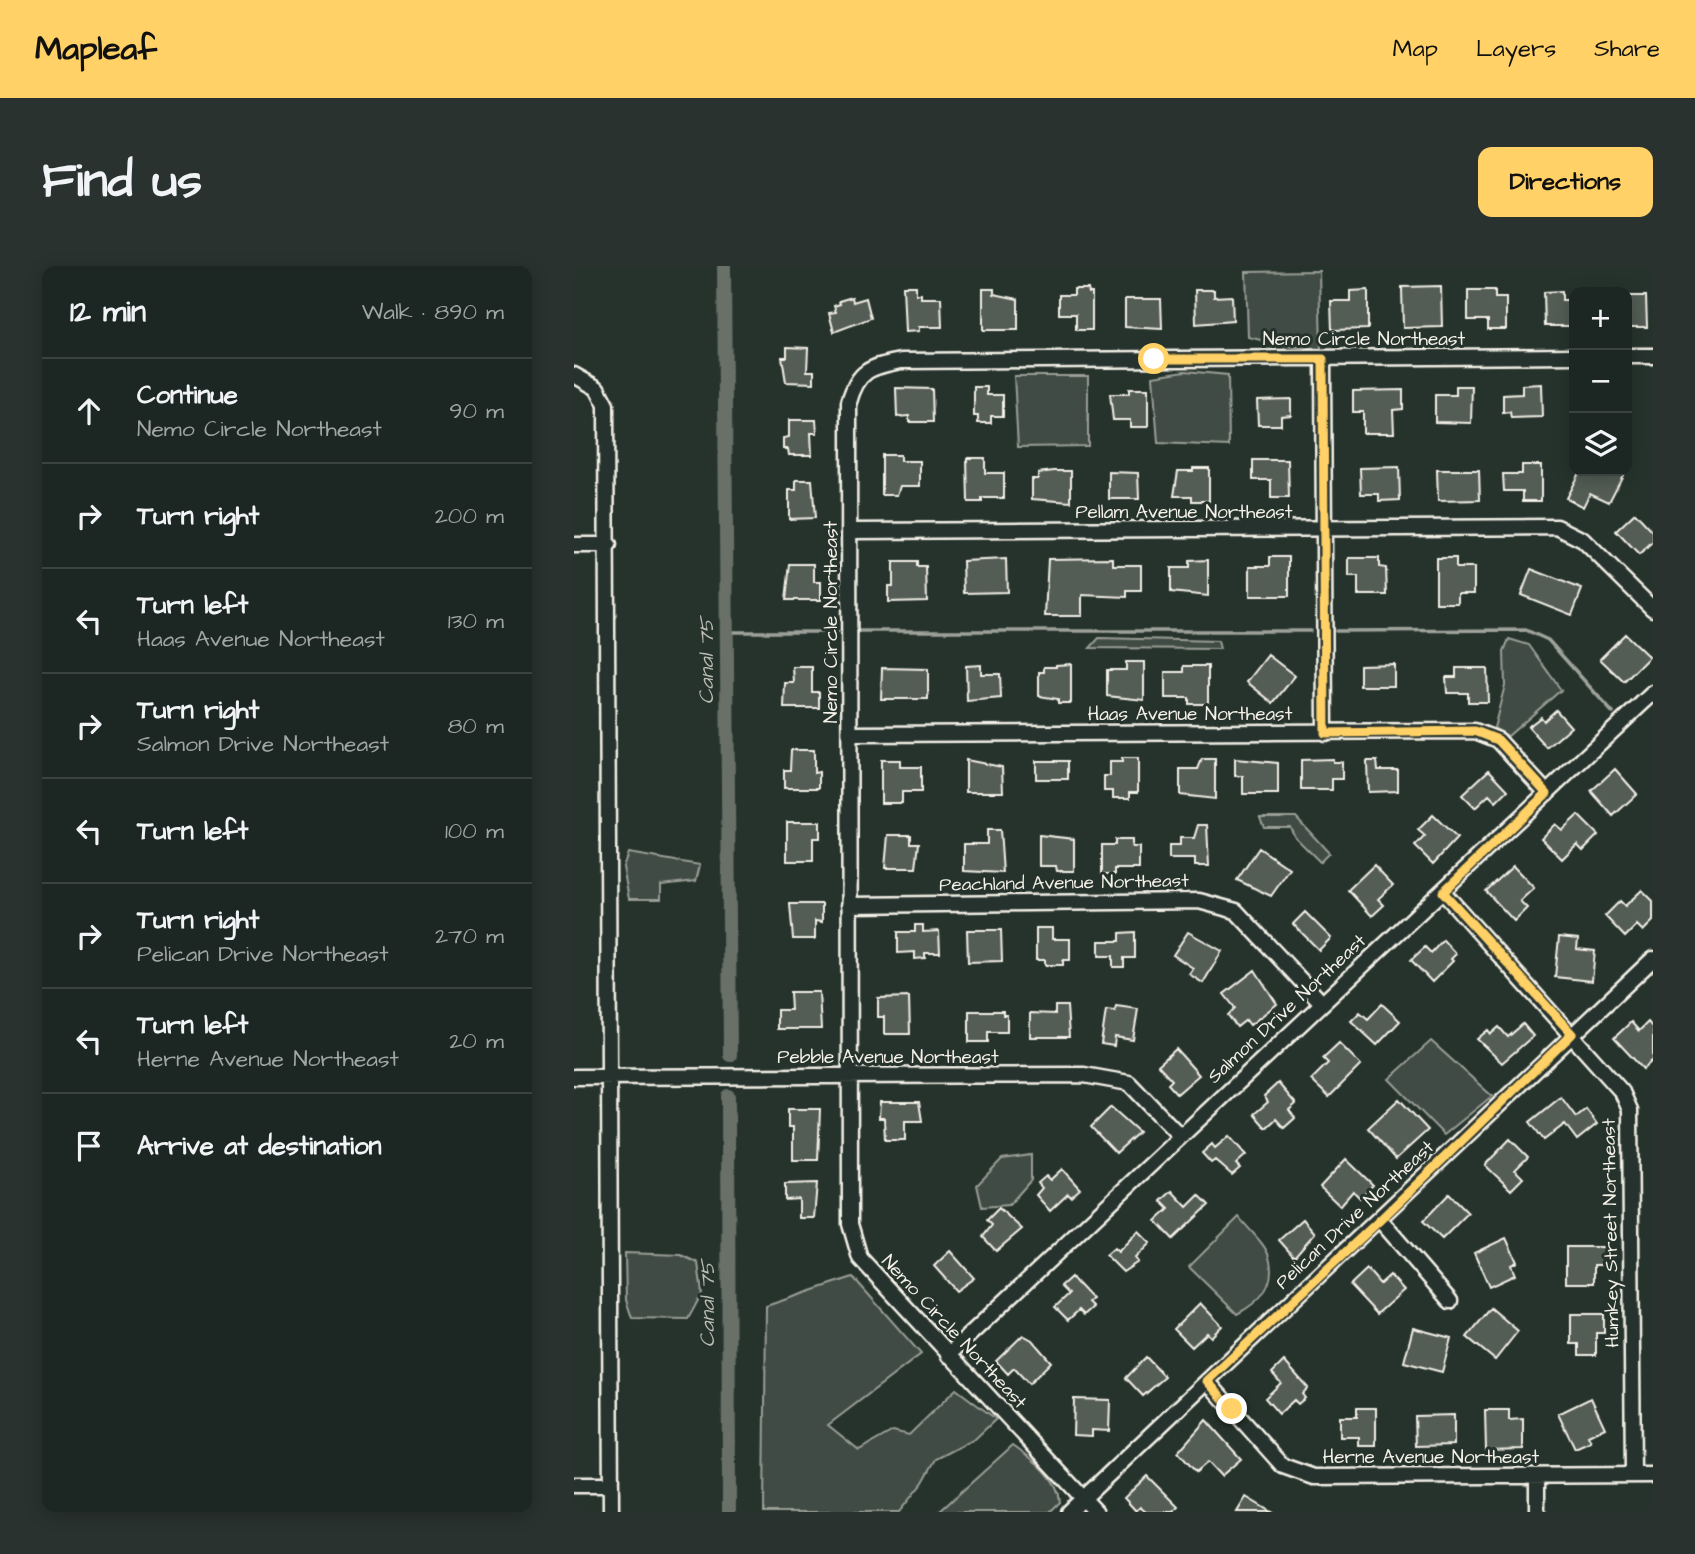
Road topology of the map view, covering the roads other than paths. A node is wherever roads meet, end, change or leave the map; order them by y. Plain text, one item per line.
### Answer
1 (1569, 356) edge
2 (1632, 356) edge
3 (1653, 356) edge
4 (1323, 359) junction
5 (574, 375) edge
6 (851, 531) junction
7 (1322, 531) junction
8 (574, 545) edge
9 (608, 545) junction
10 (1653, 610) edge
11 (1653, 693) edge
12 (1325, 733) junction
13 (850, 734) junction
14 (1547, 793) junction
15 (1443, 892) junction
16 (849, 905) junction
17 (1653, 959) edge
18 (1321, 1002) junction
19 (1572, 1034) junction
20 (850, 1076) junction
21 (574, 1077) edge
22 (611, 1077) junction
23 (1179, 1135) junction
24 (1380, 1220) junction
25 (1450, 1301) dead end
26 (948, 1354) junction
27 (1207, 1381) junction
28 (1633, 1475) junction
29 (1653, 1475) edge
30 (1537, 1476) junction
31 (574, 1485) edge
32 (611, 1485) junction
33 (1084, 1499) junction
34 (611, 1512) edge
35 (1069, 1512) edge
36 (1096, 1512) edge
37 (1537, 1512) edge

1 - 4 street, Nemo Circle Northeast
2 - 3 street
4 - 6 street, Nemo Circle Northeast
4 - 7 street
5 - 9 street
6 - 7 street, Pellam Avenue Northeast
6 - 13 street, Nemo Circle Northeast
7 - 10 street, Pellam Avenue Northeast
7 - 12 street
8 - 9 street
9 - 22 street
11 - 14 street, Salmon Drive Northeast
12 - 13 street, Haas Avenue Northeast
12 - 14 street, Haas Avenue Northeast
13 - 16 street, Nemo Circle Northeast
14 - 15 street, Salmon Drive Northeast
15 - 18 street, Salmon Drive Northeast
15 - 19 street, Humkey Street Northeast
16 - 18 street, Peachland Avenue Northeast
16 - 20 street, Nemo Circle Northeast
17 - 19 street, Pelican Drive Northeast
18 - 23 street, Salmon Drive Northeast
19 - 24 street, Pelican Drive Northeast
19 - 28 street, Humkey Street Northeast
20 - 22 street, Pebble Avenue Northeast
20 - 23 street, Pebble Avenue Northeast
20 - 26 street, Nemo Circle Northeast
21 - 22 street, Pebble Avenue Northeast
22 - 32 street
23 - 26 street, Salmon Drive Northeast
24 - 25 street
24 - 27 street, Pelican Drive Northeast
26 - 33 street, Nemo Circle Northeast
27 - 30 street, Herne Avenue Northeast
27 - 33 street, Pelican Drive Northeast
28 - 29 street, Herne Avenue Northeast
28 - 30 street, Herne Avenue Northeast
30 - 37 street
31 - 32 street
32 - 34 street
33 - 35 street, Pelican Drive Northeast
33 - 36 street, Nemo Circle Northeast

